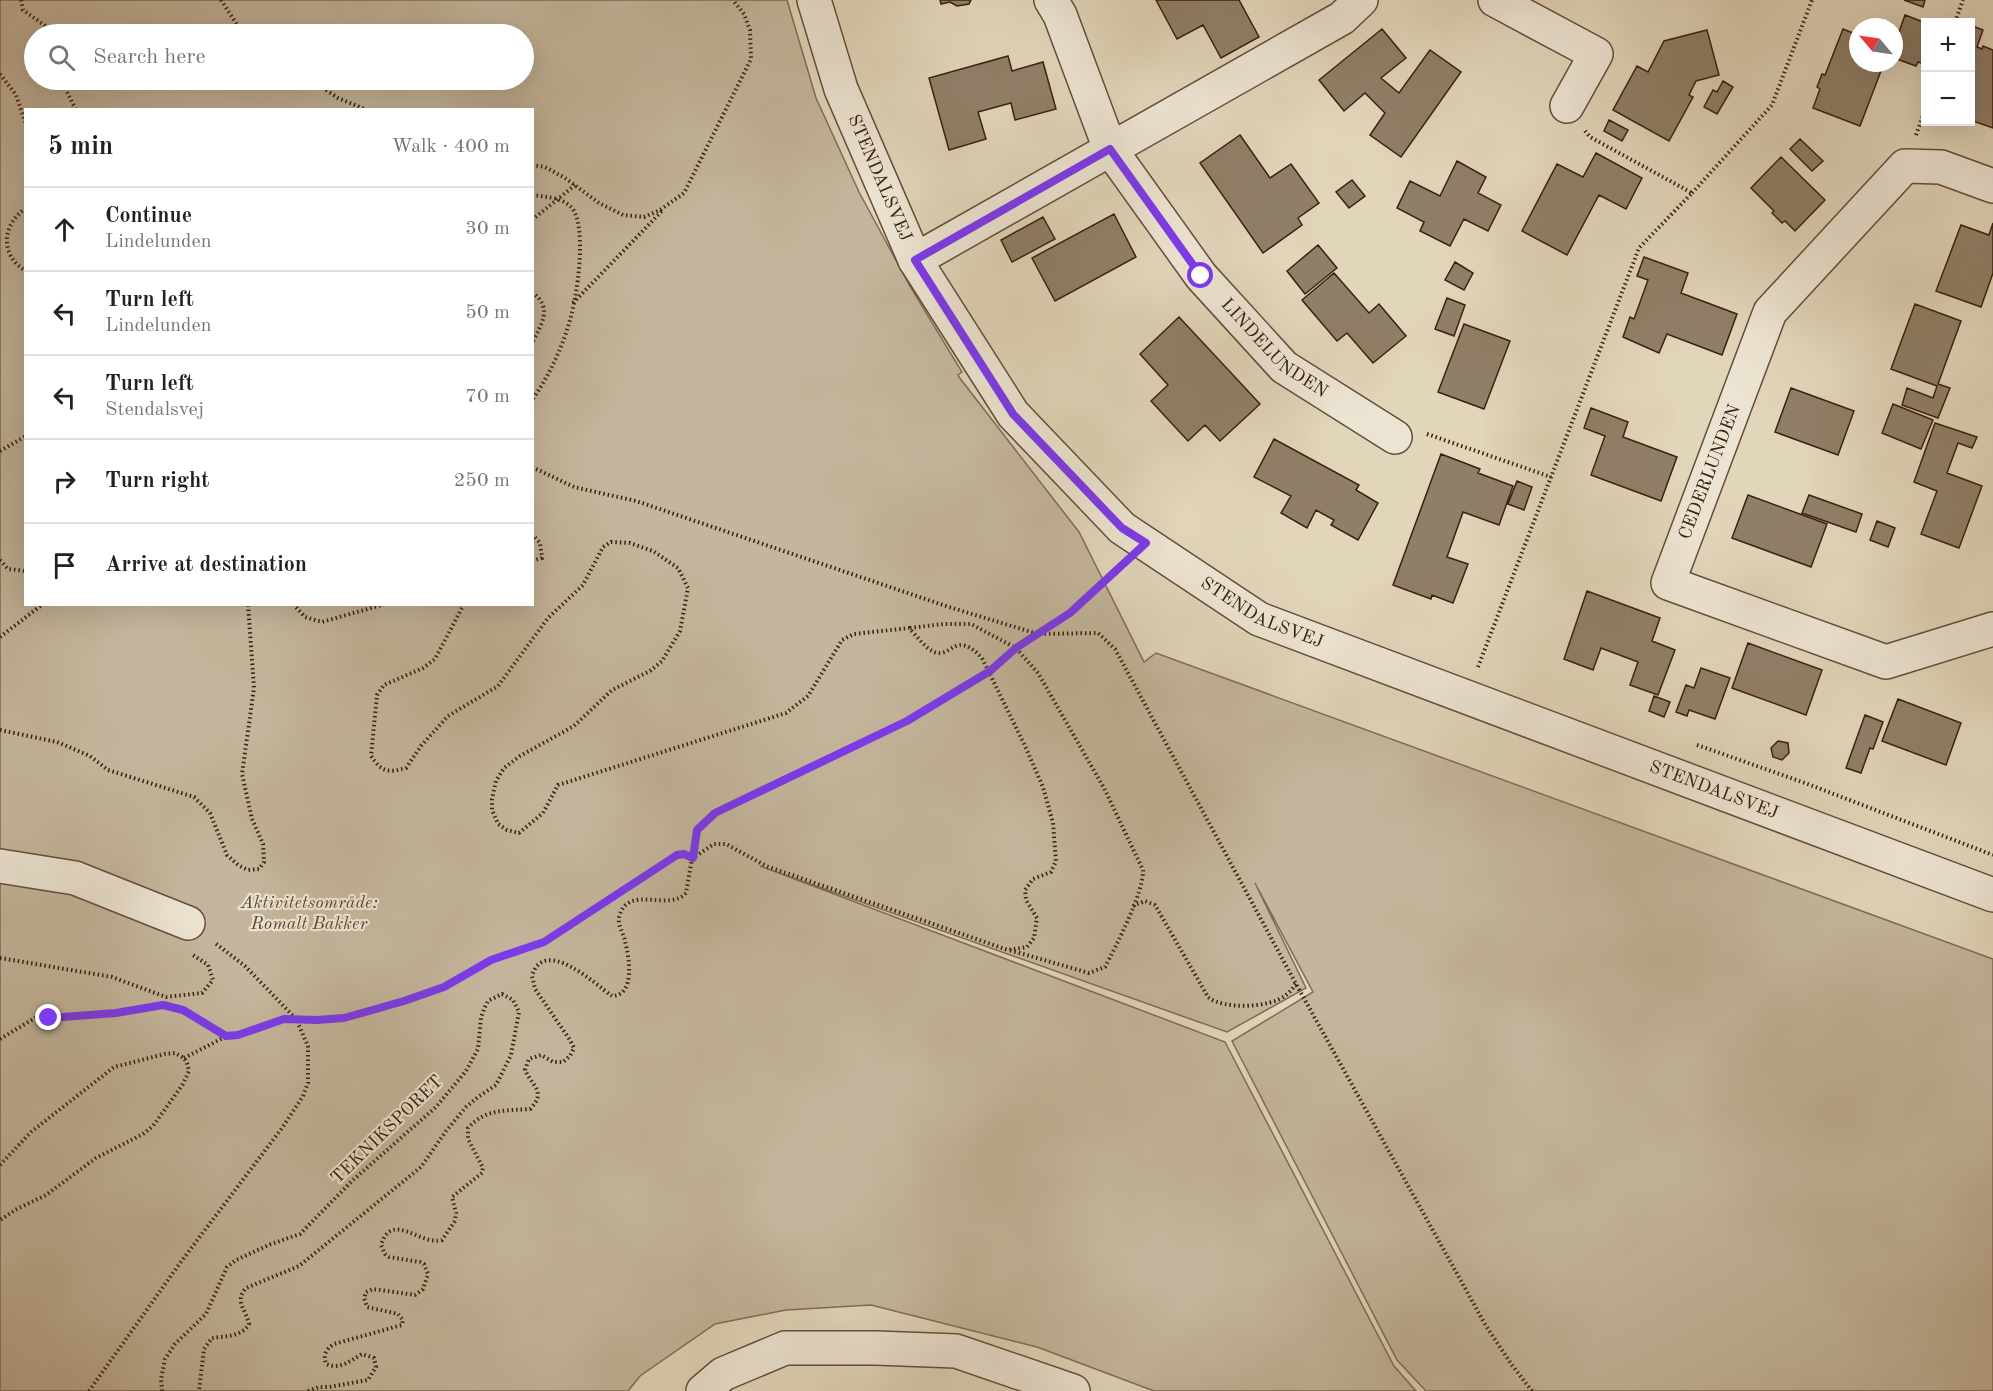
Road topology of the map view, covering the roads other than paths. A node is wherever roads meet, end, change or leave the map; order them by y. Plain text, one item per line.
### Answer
1 (814, 0) edge
2 (1051, 0) edge
3 (1361, 0) edge
4 (1496, 0) edge
5 (1567, 106) dead end
6 (1110, 149) junction
7 (1993, 186) edge
8 (915, 260) junction
9 (1395, 438) road end
10 (1993, 629) edge
11 (0, 866) edge
12 (1993, 895) edge
13 (189, 938) road end
14 (702, 1391) edge
15 (1072, 1391) edge

1 - 8 street, STENDALSVEJ
2 - 6 street, LINDELUNDEN
3 - 6 street
4 - 5 street
6 - 8 street
6 - 9 street, LINDELUNDEN
7 - 10 street, CEDERLUNDEN
8 - 12 street, STENDALSVEJ
11 - 13 street
14 - 15 street

